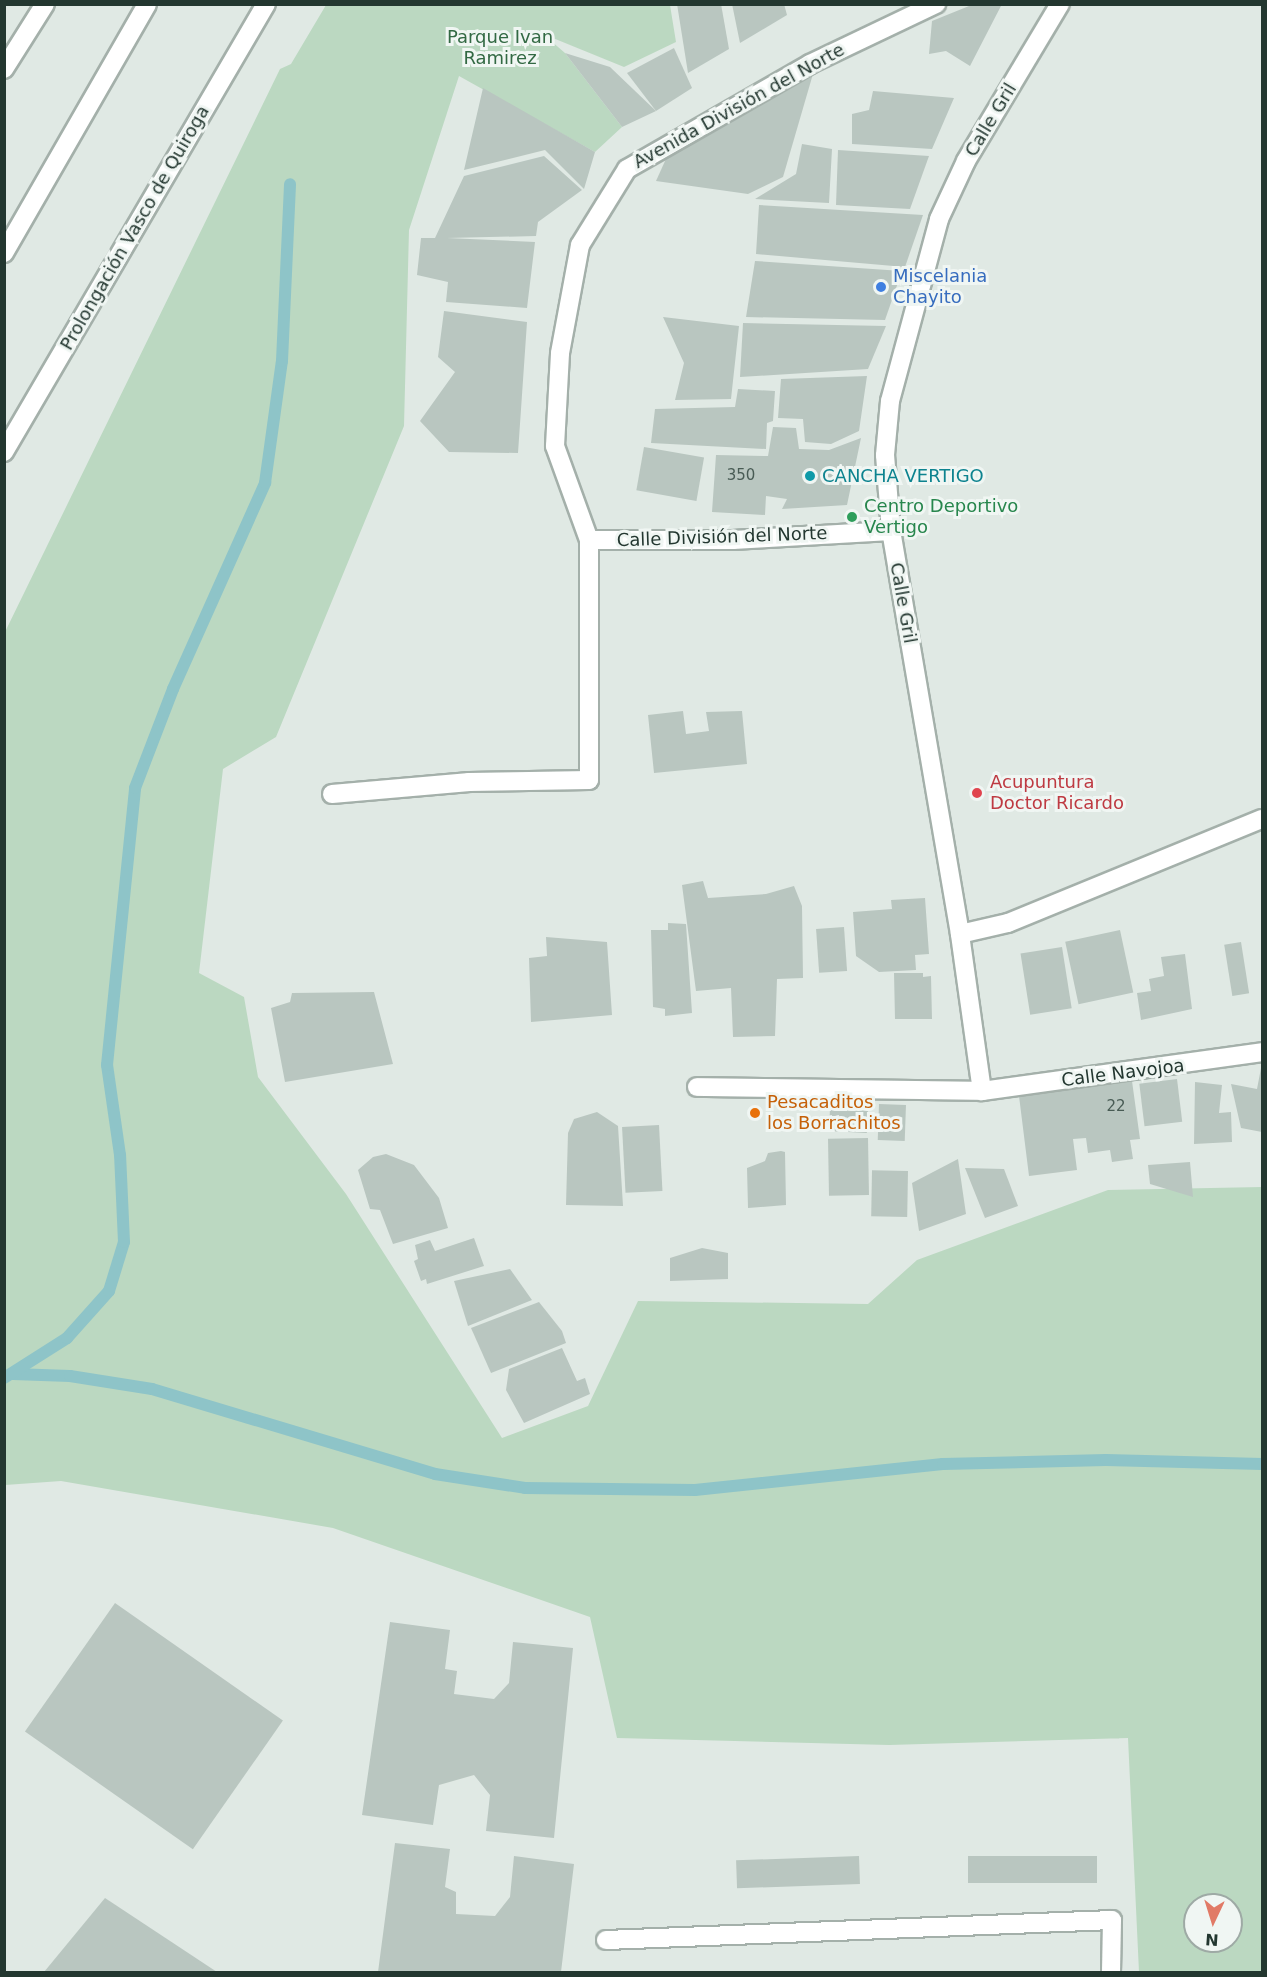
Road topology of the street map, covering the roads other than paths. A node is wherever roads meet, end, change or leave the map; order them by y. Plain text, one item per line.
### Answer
1 (45, 4) edge
2 (147, 4) edge
3 (266, 4) edge
4 (936, 4) edge
5 (1060, 4) edge
6 (4, 69) edge
7 (4, 253) edge
8 (4, 452) edge
9 (891, 531) junction
10 (589, 540) junction
11 (332, 794) dead end
12 (1263, 819) edge
13 (960, 934) junction
14 (1263, 1052) edge
15 (697, 1087) dead end
16 (982, 1091) junction
17 (606, 1940) dead end
18 (1111, 1972) edge

1 - 6 street
2 - 7 street
3 - 8 street, Prolongación Vasco de Quiroga
4 - 10 street, Avenida División del Norte
5 - 9 street, Calle Gril
9 - 10 street, Calle División del Norte
9 - 13 street, Calle Gril
10 - 11 street, Avenida División del Norte
12 - 13 street
13 - 16 street, Calle Gril
14 - 16 street, Calle Navojoa
15 - 16 street, Calle Navojoa
17 - 18 street

